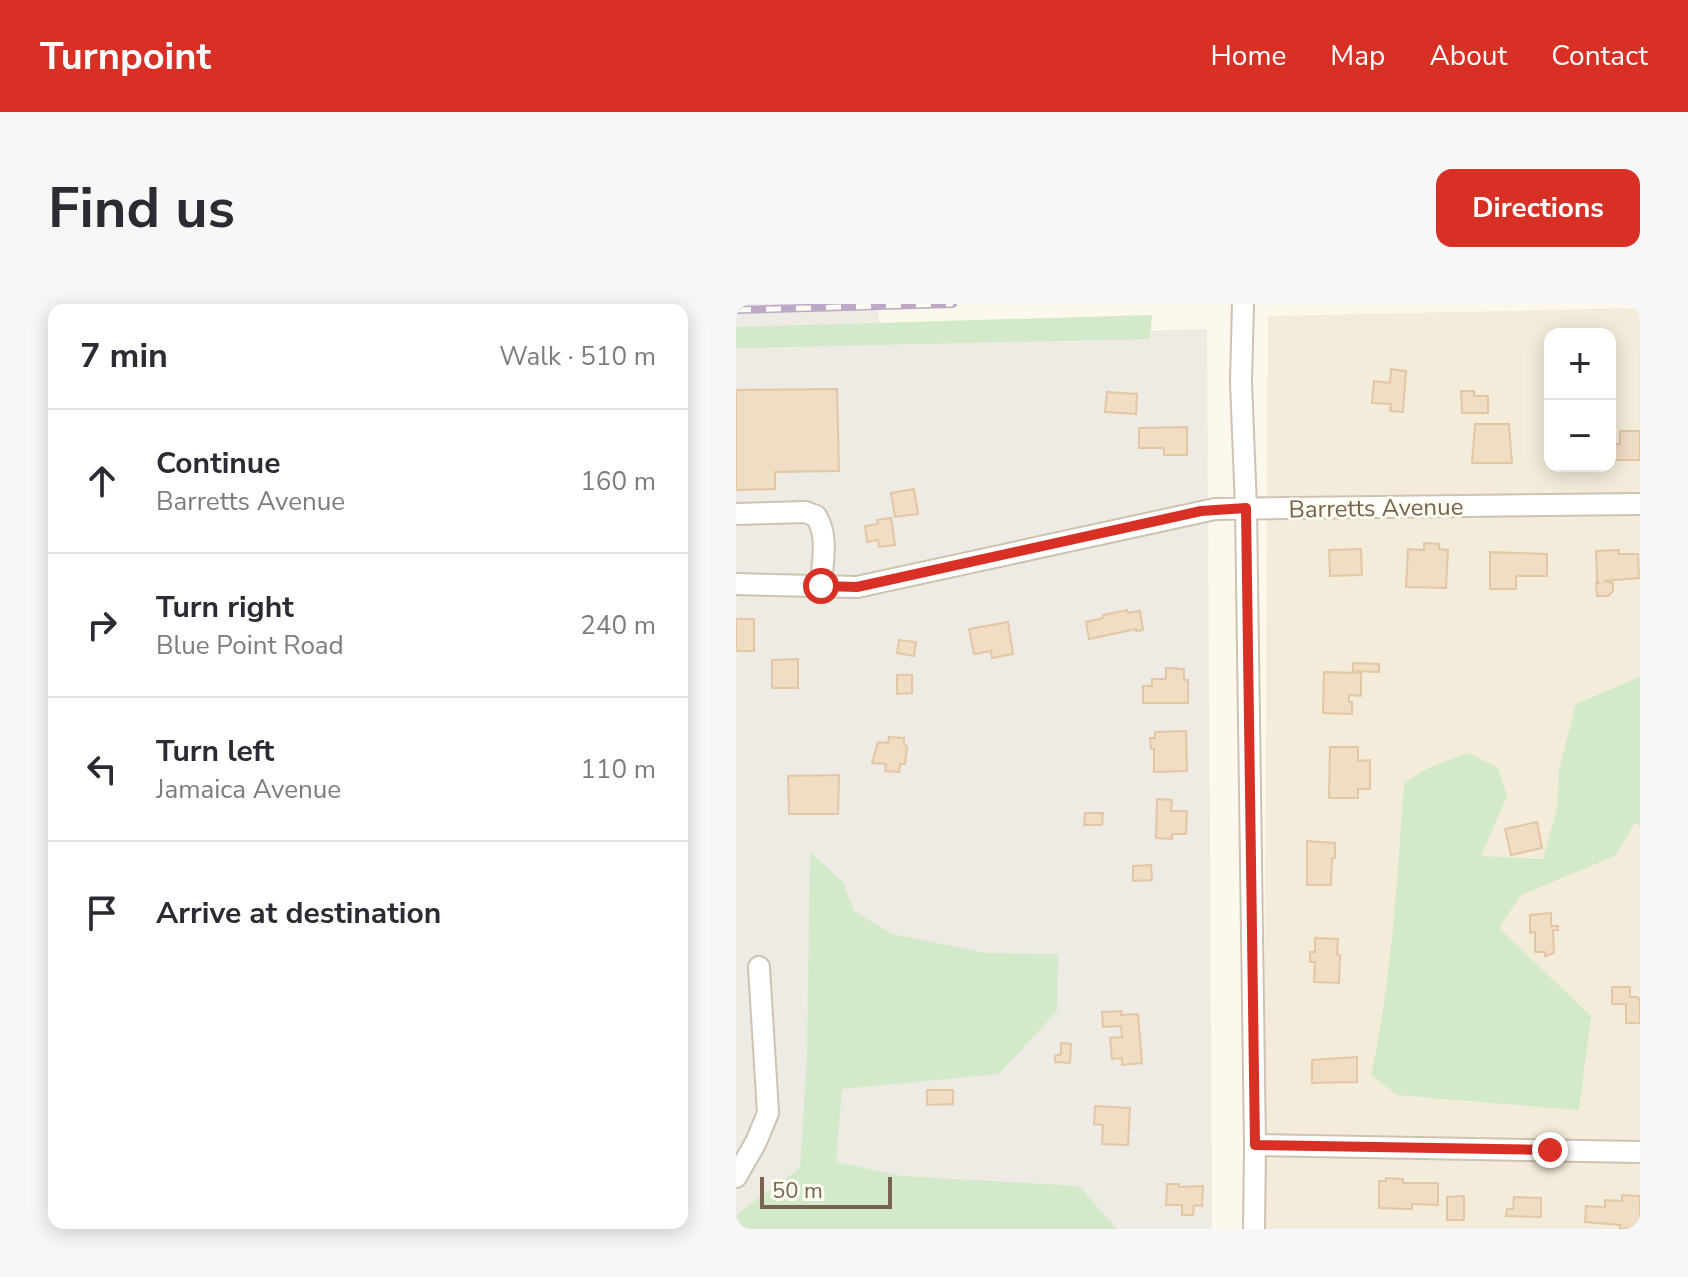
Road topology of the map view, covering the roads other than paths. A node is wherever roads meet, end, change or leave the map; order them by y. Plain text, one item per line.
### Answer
1 (1243, 304) edge
2 (1640, 504) edge
3 (1246, 508) junction
4 (736, 514) edge
5 (736, 584) edge
6 (821, 586) junction
7 (759, 967) dead end
8 (1255, 1145) junction
9 (1640, 1152) edge
10 (736, 1177) edge
11 (1254, 1229) edge

1 - 3 street
2 - 3 street, Barretts Avenue
3 - 6 street, Barretts Avenue
3 - 8 street
4 - 6 street
5 - 6 street, Barretts Avenue
7 - 10 street
8 - 9 street
8 - 11 street

